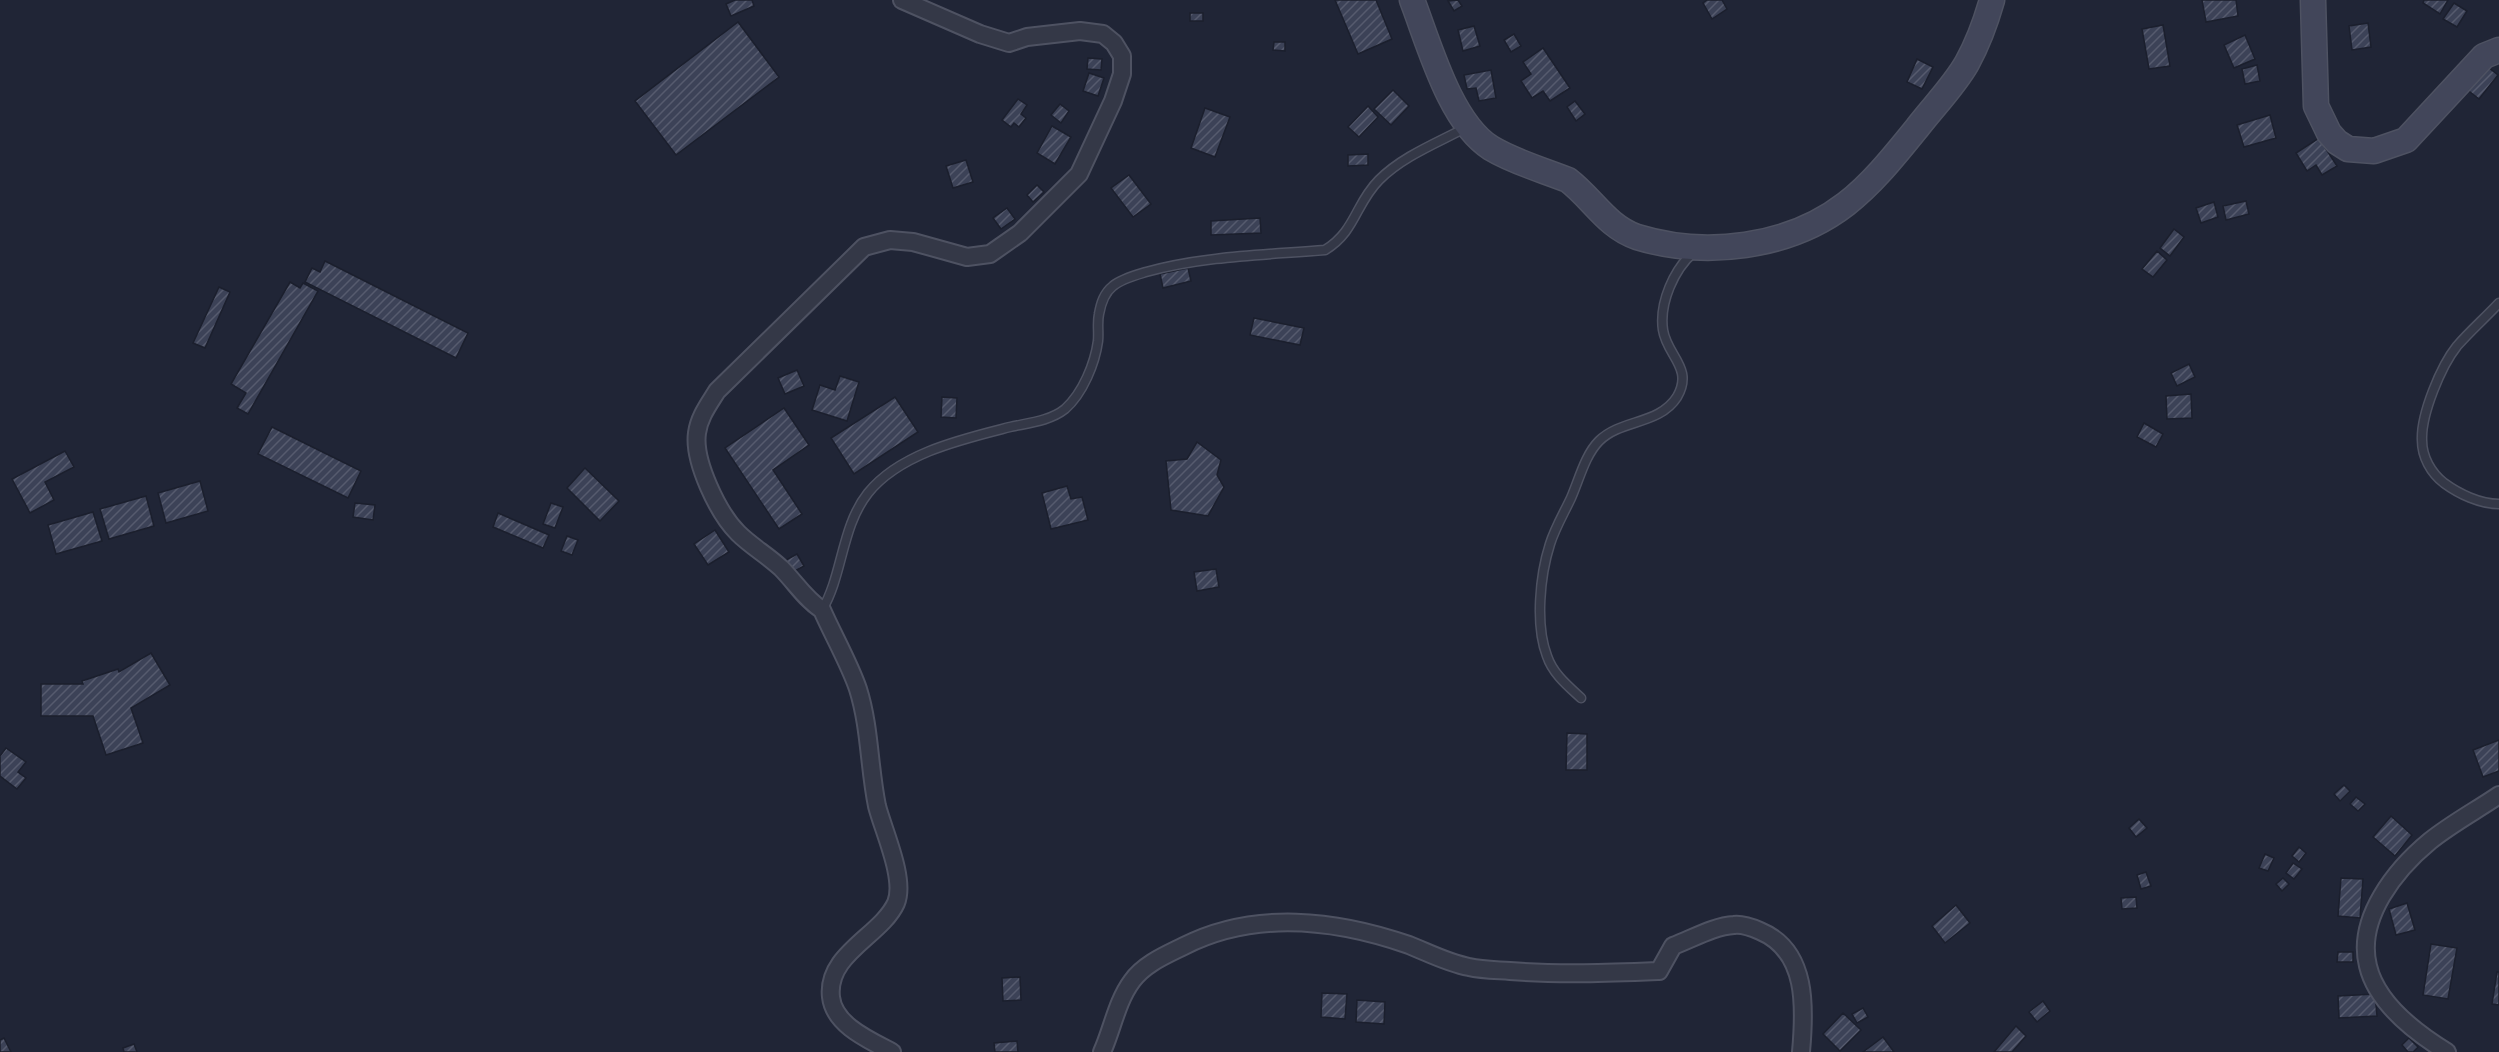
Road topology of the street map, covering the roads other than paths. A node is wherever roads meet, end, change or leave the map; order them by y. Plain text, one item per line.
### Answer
1 (902, 0) edge
2 (1412, 0) edge
3 (1992, 0) edge
4 (2313, 0) edge
5 (2499, 50) edge
6 (1467, 126) junction
7 (1702, 247) junction
8 (2499, 303) edge
9 (2499, 504) edge
10 (822, 610) junction
11 (1581, 698) dead end
12 (2499, 795) edge
13 (892, 1052) edge
14 (1102, 1052) edge
15 (1801, 1052) edge
16 (2447, 1052) edge

1 - 10 street
2 - 6 street
3 - 7 street
4 - 5 street
6 - 7 street
6 - 10 lane
7 - 11 lane
8 - 9 lane
10 - 13 street
12 - 16 street
14 - 15 street

